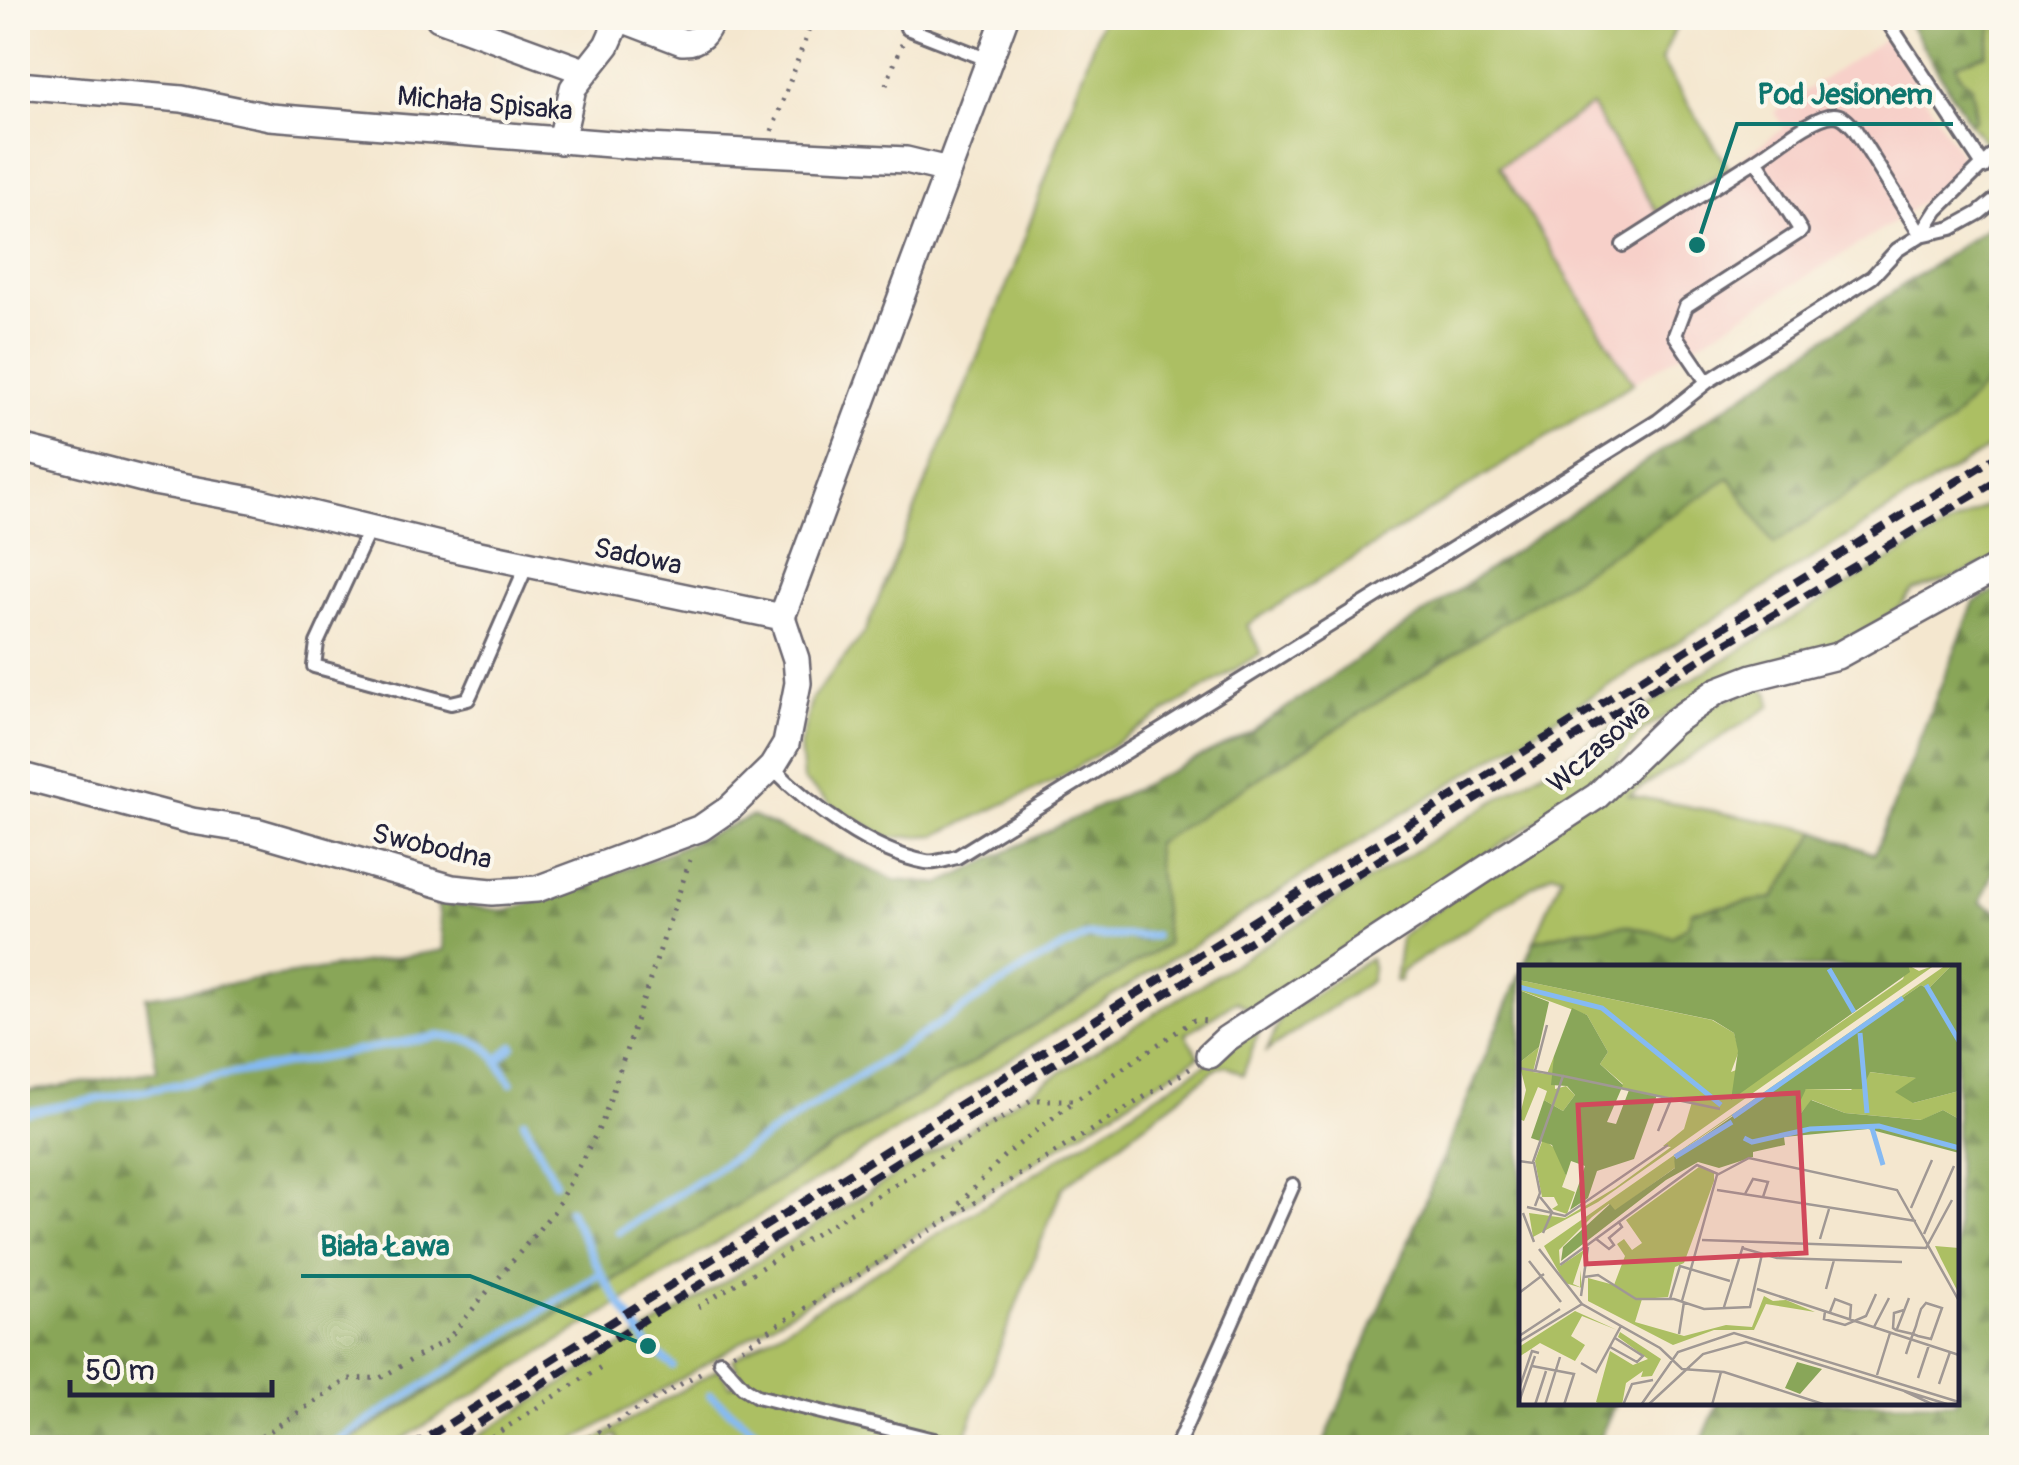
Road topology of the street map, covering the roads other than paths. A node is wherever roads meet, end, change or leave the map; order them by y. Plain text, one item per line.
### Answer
1 (439, 18) edge
2 (619, 18) edge
3 (712, 18) edge
4 (1005, 18) edge
5 (1888, 22) dead end
6 (908, 28) road end
7 (989, 60) junction
8 (584, 71) junction
9 (18, 84) edge
10 (561, 141) junction
11 (2002, 146) edge
12 (1756, 160) junction
13 (1984, 167) junction
14 (948, 170) junction
15 (2002, 194) edge
16 (1921, 235) junction
17 (1623, 245) dead end
18 (1707, 382) junction
19 (18, 447) edge
20 (370, 528) junction
21 (527, 565) junction
22 (2002, 565) edge
23 (782, 617) junction
24 (772, 768) junction
25 (18, 774) edge
26 (1209, 1055) road end
27 (1293, 1185) dead end
28 (720, 1361) road end
29 (966, 1448) edge
30 (1176, 1448) edge

1 - 8 street
2 - 3 street
2 - 8 street
4 - 7 street
5 - 13 lane
6 - 7 lane
7 - 14 street
8 - 10 street
9 - 10 street, Michała Spisaka
10 - 14 street, Michała Spisaka
11 - 13 lane
12 - 16 lane
12 - 17 lane
12 - 18 lane
13 - 16 lane
14 - 23 street
15 - 16 lane
16 - 18 lane
18 - 24 lane
19 - 20 street, Sadowa
20 - 21 street, Sadowa
20 - 21 lane
21 - 23 street, Sadowa
22 - 26 street, Wczasowa
23 - 24 street, Swobodna
24 - 25 street, Swobodna
27 - 30 lane
28 - 29 lane

